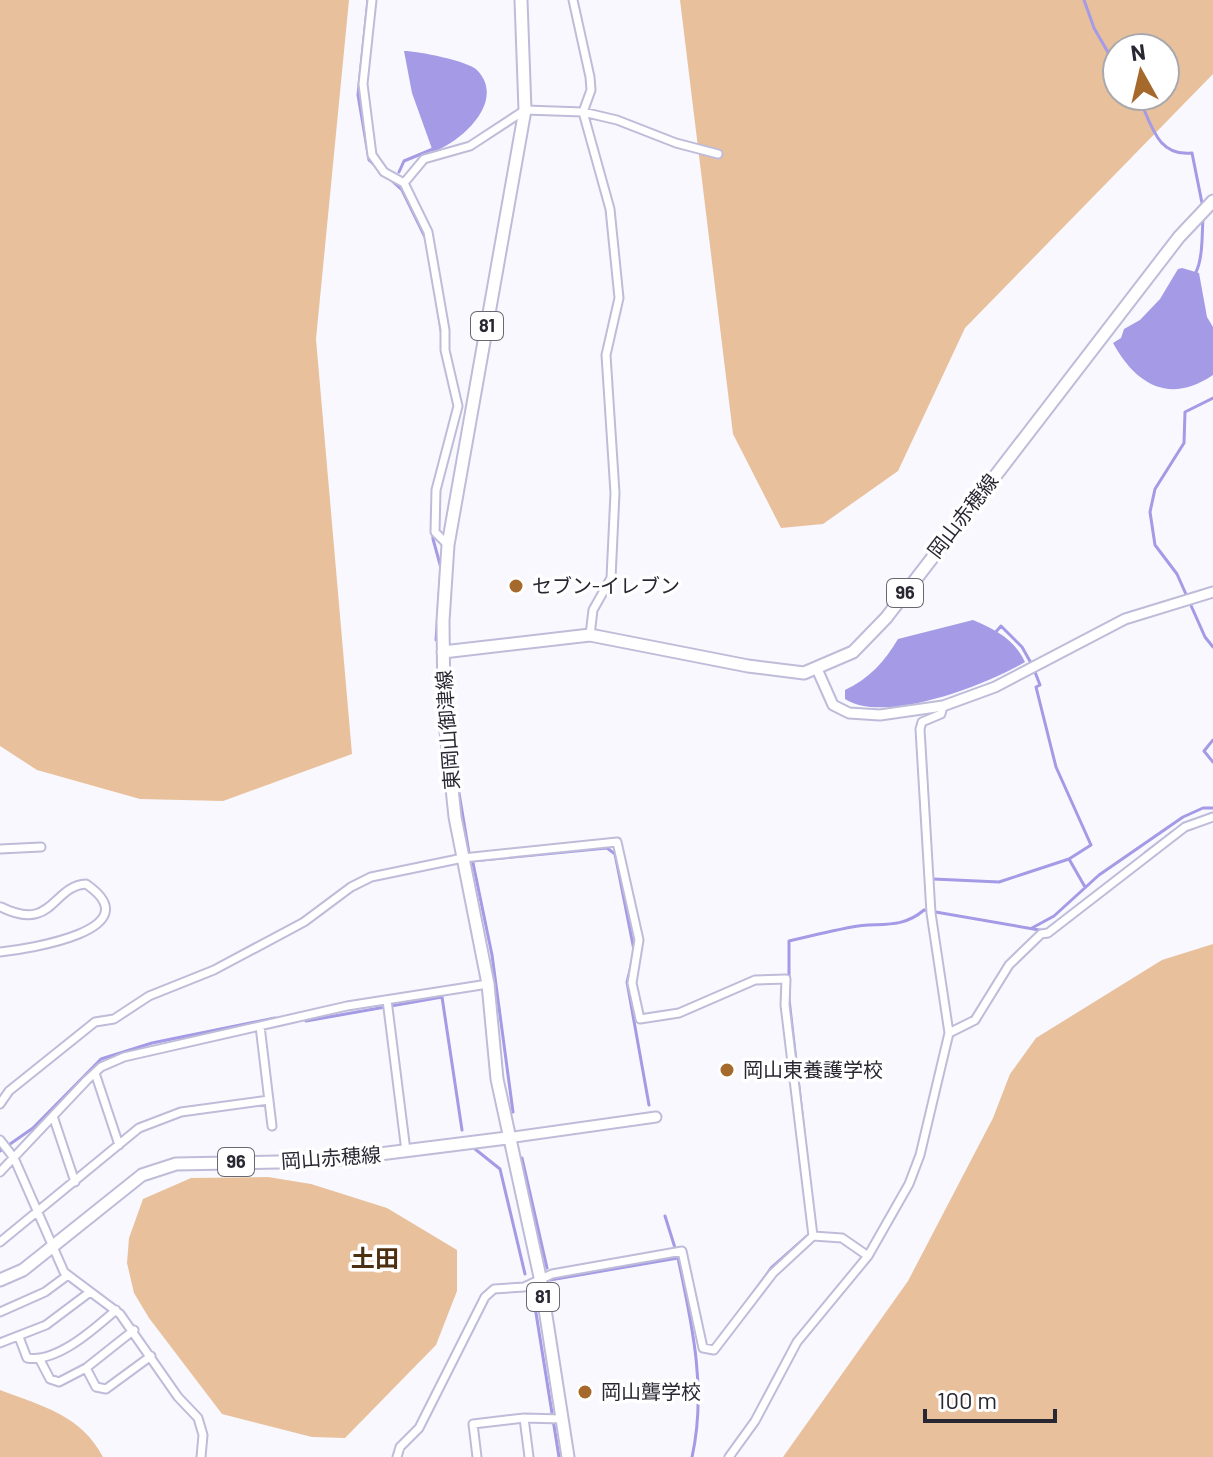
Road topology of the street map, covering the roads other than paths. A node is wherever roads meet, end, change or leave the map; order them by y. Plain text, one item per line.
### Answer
1 (372, 0) edge
2 (521, 0) edge
3 (573, 0) edge
4 (525, 110) junction
5 (583, 112) junction
6 (718, 154) dead end
7 (404, 183) junction
8 (1213, 201) edge
9 (448, 545) junction
10 (1213, 592) edge
11 (590, 635) junction
12 (443, 652) junction
13 (817, 669) junction
14 (943, 706) junction
15 (1213, 817) edge
16 (41, 847) dead end
17 (0, 849) edge
18 (463, 858) junction
19 (1, 907) edge
20 (0, 952) edge
21 (488, 984) junction
22 (388, 1003) junction
23 (260, 1026) junction
24 (949, 1033) junction
25 (95, 1073) junction
26 (269, 1100) junction
27 (0, 1104) edge
28 (53, 1116) junction
29 (656, 1117) dead end
30 (272, 1126) dead end
31 (507, 1138) junction
32 (4, 1143) edge
33 (119, 1145) junction
34 (406, 1151) junction
35 (14, 1158) junction
36 (0, 1172) edge
37 (75, 1182) junction
38 (37, 1215) junction
39 (813, 1236) junction
40 (0, 1242) edge
41 (51, 1248) junction
42 (868, 1256) junction
43 (68, 1275) junction
44 (540, 1277) junction
45 (0, 1280) edge
46 (90, 1292) junction
47 (116, 1310) junction
48 (0, 1312) edge
49 (134, 1330) junction
50 (19, 1337) junction
51 (0, 1343) edge
52 (151, 1356) junction
53 (40, 1360) junction
54 (86, 1368) junction
55 (524, 1418) junction
56 (555, 1419) junction
57 (201, 1457) edge
58 (397, 1457) edge
59 (477, 1457) edge
60 (529, 1457) edge
61 (568, 1457) edge
62 (729, 1457) edge

1 - 7 street
2 - 4 main road, 東岡山御津線 / 81
3 - 5 street
4 - 5 street
4 - 7 street
4 - 9 main road, 東岡山御津線 / 81
5 - 6 street
5 - 11 street
7 - 9 street
8 - 13 main road, 岡山赤穂線 / 96
9 - 12 main road, 東岡山御津線 / 81
10 - 14 street
11 - 12 main road, 岡山赤穂線 / 96
11 - 13 main road, 岡山赤穂線 / 96
12 - 18 main road, 東岡山御津線 / 81
13 - 14 street
14 - 24 street
15 - 24 street
16 - 17 street
18 - 21 main road, 東岡山御津線 / 81
18 - 27 street
18 - 39 street
19 - 20 street
21 - 22 street
21 - 31 main road, 東岡山御津線 / 81
22 - 23 street
22 - 34 street
23 - 25 street
23 - 26 street
24 - 42 street
25 - 28 street
25 - 33 street
26 - 30 street
26 - 33 street
28 - 35 street
28 - 37 street
29 - 31 street
31 - 34 main road, 岡山赤穂線 / 96
31 - 44 main road, 東岡山御津線 / 81
32 - 35 street
33 - 37 street
34 - 41 main road, 岡山赤穂線 / 96
35 - 36 street
35 - 38 street
37 - 38 street
38 - 40 street
38 - 41 street
39 - 42 street
39 - 44 street
41 - 43 street
41 - 45 main road, 岡山赤穂線 / 96
42 - 62 street
43 - 46 street
43 - 48 street
44 - 56 main road, 東岡山御津線 / 81
44 - 58 street
46 - 47 street
46 - 50 street
47 - 49 street
47 - 53 street
49 - 52 street
49 - 54 street
50 - 51 street
50 - 53 street
52 - 54 street
52 - 57 street
53 - 54 street
55 - 56 street
55 - 59 street
55 - 60 street
56 - 61 main road, 東岡山御津線 / 81

